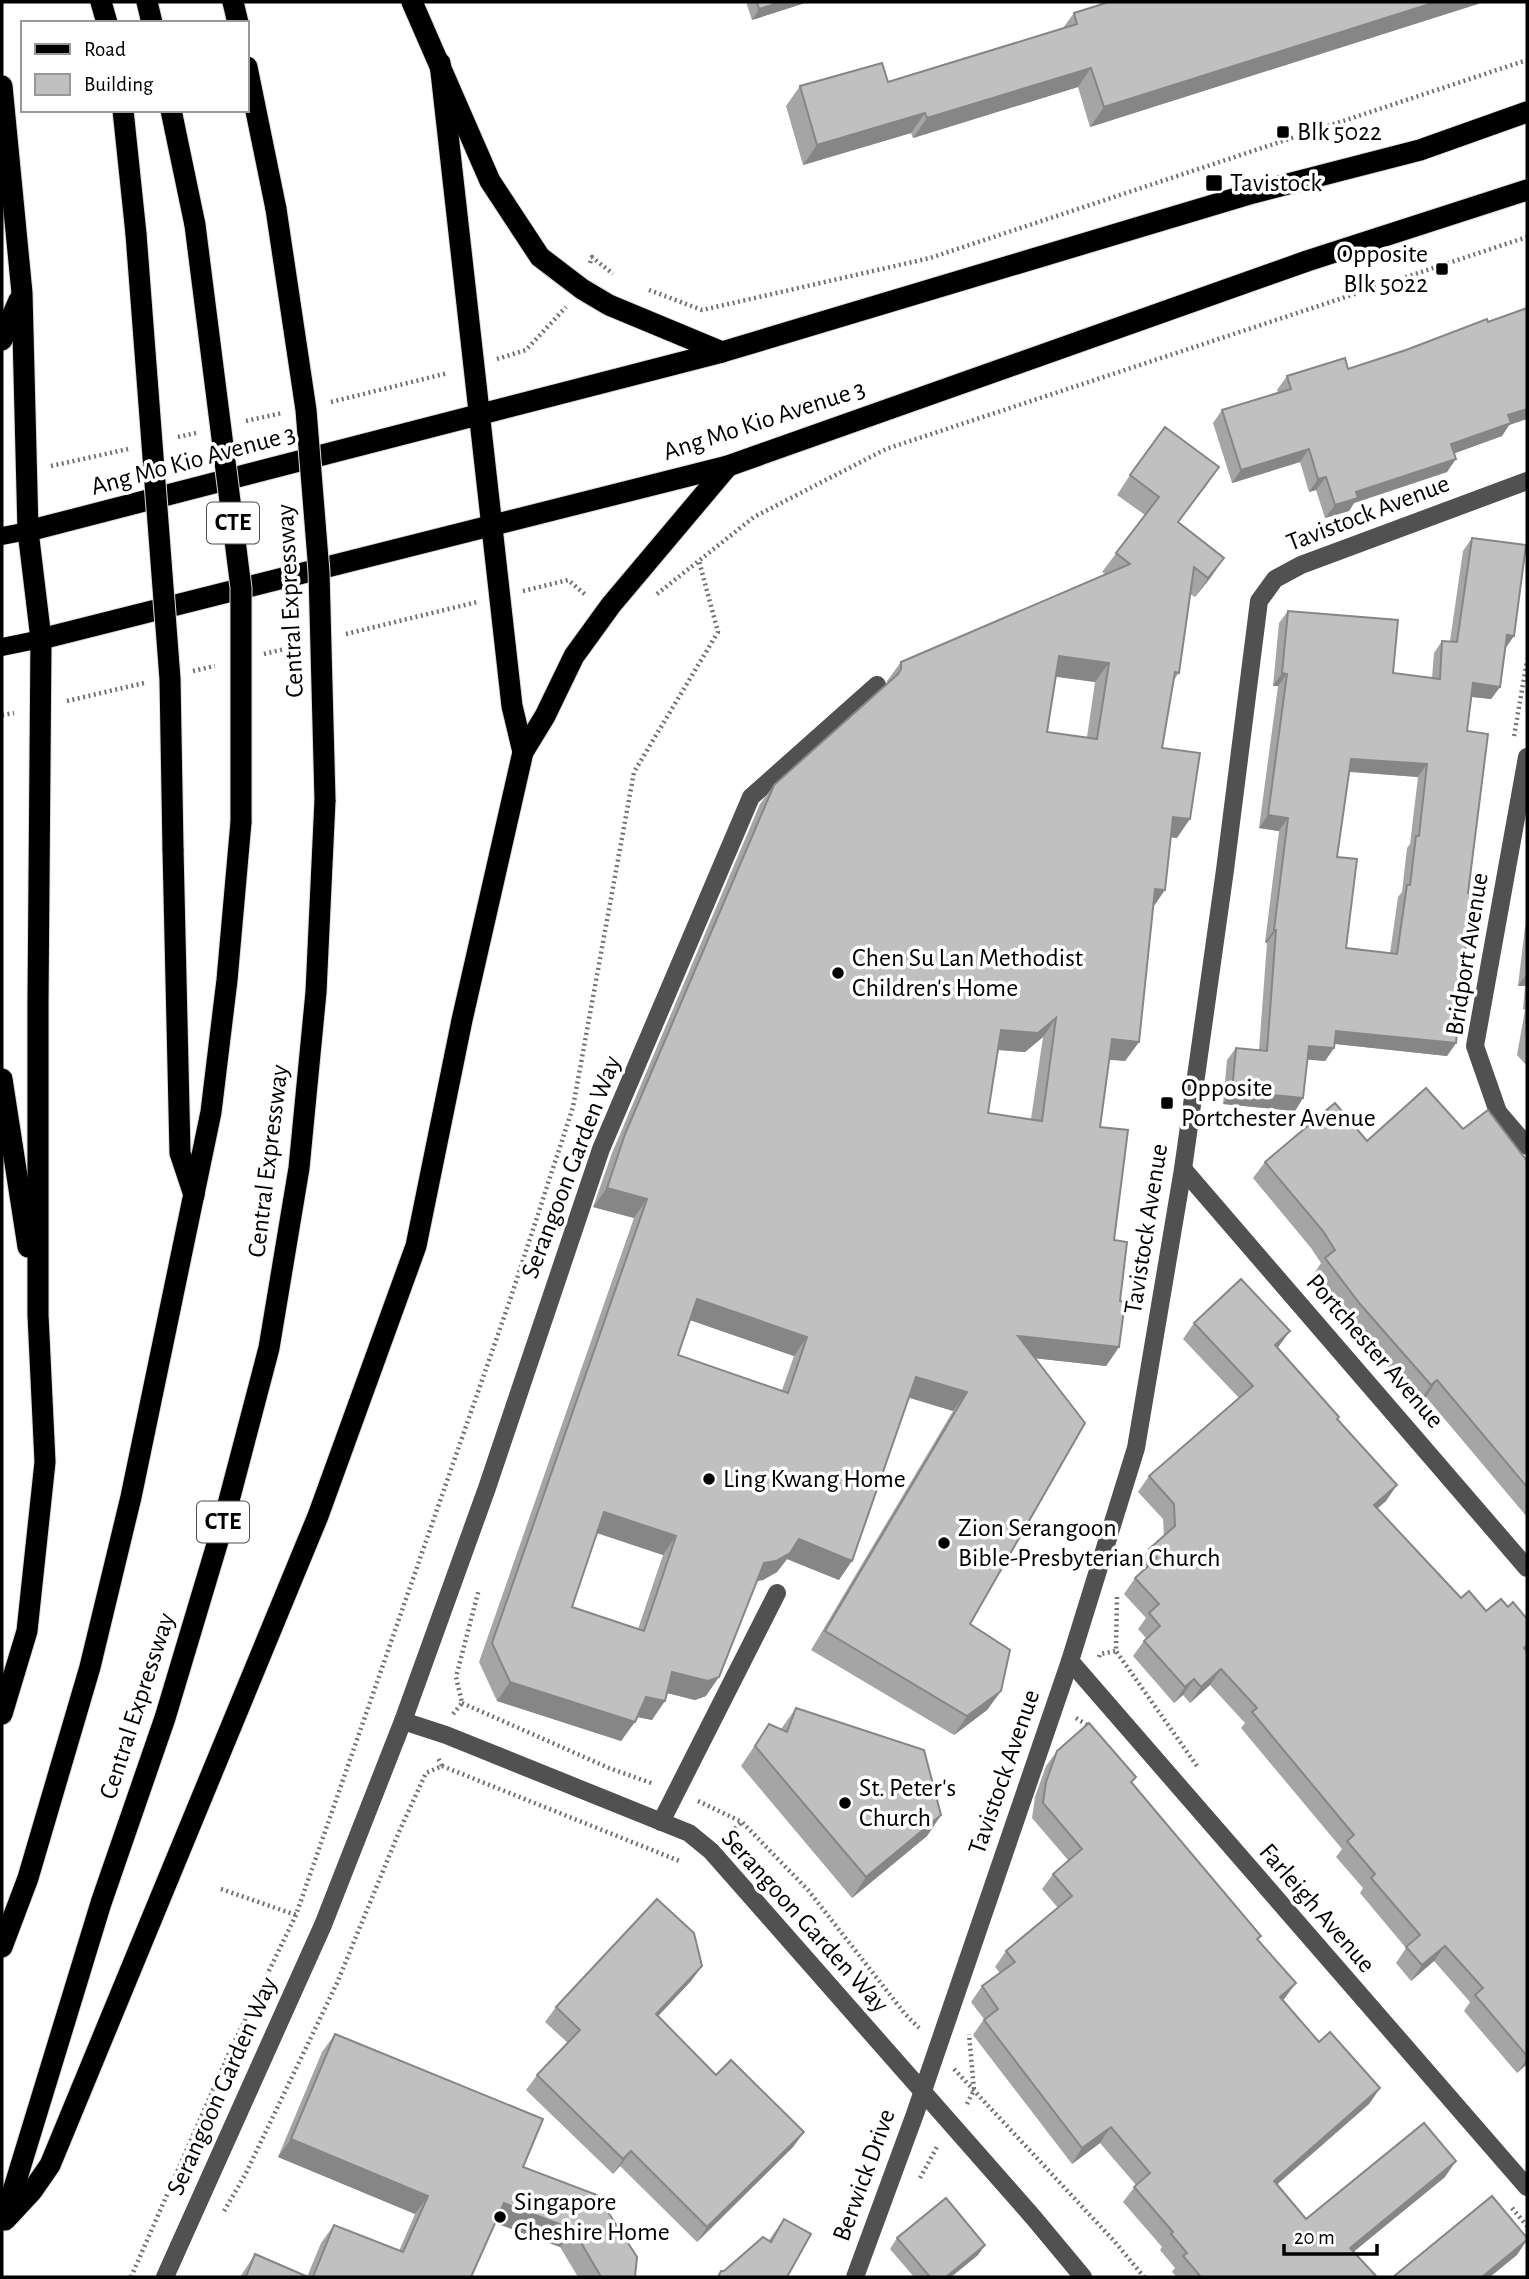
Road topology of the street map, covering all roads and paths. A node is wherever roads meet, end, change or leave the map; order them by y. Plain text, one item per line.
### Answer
1 (102, 2) edge
2 (147, 2) edge
3 (233, 2) edge
4 (412, 2) edge
5 (107, 21) edge
6 (152, 21) edge
7 (238, 21) edge
8 (1527, 60) edge
9 (440, 63) junction
10 (248, 72) edge
11 (2, 86) edge
12 (123, 112) edge
13 (171, 112) edge
14 (1527, 112) edge
15 (1527, 190) edge
16 (1527, 237) edge
17 (618, 279) dead end
18 (642, 288) dead end
19 (582, 289) junction
20 (22, 293) junction
21 (2, 340) edge
22 (722, 352) junction
23 (472, 367) junction
24 (321, 404) dead end
25 (294, 410) dead end
26 (478, 415) junction
27 (240, 423) dead end
28 (200, 432) dead end
29 (174, 438) dead end
30 (134, 447) dead end
31 (728, 466) junction
32 (26, 472) junction
33 (1527, 481) edge
34 (493, 526) junction
35 (28, 531) junction
36 (2, 536) edge
37 (699, 561) junction
38 (500, 596) junction
39 (650, 600) dead end
40 (606, 612) junction
41 (333, 637) dead end
42 (41, 639) junction
43 (306, 644) dead end
44 (2, 647) edge
45 (253, 656) dead end
46 (227, 663) dead end
47 (187, 673) dead end
48 (147, 682) dead end
49 (877, 685) dead end
50 (41, 708) junction
51 (2, 715) edge
52 (523, 752) junction
53 (1527, 757) edge
54 (2, 1079) edge
55 (1527, 1146) edge
56 (1183, 1168) junction
57 (195, 1198) junction
58 (38, 1315) junction
59 (1527, 1568) edge
60 (480, 1587) dead end
61 (777, 1593) dead end
62 (1117, 1596) dead end
63 (1116, 1651) dead end
64 (1070, 1661) junction
65 (2, 1714) edge
66 (403, 1721) junction
67 (446, 1735) junction
68 (442, 1766) junction
69 (661, 1822) junction
70 (691, 1867) dead end
71 (221, 1889) dead end
72 (296, 1915) junction
73 (323, 1925) junction
74 (357, 1937) junction
75 (2, 1947) edge
76 (936, 2050) junction
77 (974, 2090) junction
78 (922, 2091) junction
79 (954, 2127) junction
80 (915, 2187) dead end
81 (1527, 2187) edge
82 (222, 2216) dead end
83 (3, 2224) edge
84 (131, 2277) edge
85 (165, 2277) edge
86 (855, 2277) edge
87 (1083, 2277) edge
88 (1144, 2277) edge

1 - 5 highway
2 - 6 highway
3 - 7 highway
4 - 9 highway
8 - 18 path
9 - 19 highway
9 - 23 highway
10 - 83 highway, Central Expressway / CTE, bridge
11 - 20 highway
12 - 57 highway, bridge
13 - 57 highway, Central Expressway / CTE, bridge
14 - 22 highway, Ang Mo Kio Avenue 3
15 - 31 highway, Ang Mo Kio Avenue 3
16 - 37 path
17 - 19 path
19 - 22 highway
19 - 23 path
20 - 21 highway
20 - 32 highway
22 - 26 highway, Ang Mo Kio Avenue 3
23 - 24 path
23 - 26 highway
25 - 27 path
26 - 34 highway
26 - 35 highway, Ang Mo Kio Avenue 3
28 - 29 path
30 - 32 path
31 - 34 highway, Ang Mo Kio Avenue 3
31 - 40 highway
32 - 35 highway
33 - 56 street, Tavistock Avenue
34 - 38 highway
34 - 42 highway, Ang Mo Kio Avenue 3
35 - 36 main road, Ang Mo Kio Avenue 3
35 - 42 highway
37 - 39 path
37 - 72 path
38 - 40 path
38 - 41 path
38 - 52 highway
40 - 52 highway
42 - 44 main road, Ang Mo Kio Avenue 3
42 - 50 highway
43 - 45 path
46 - 47 path
48 - 50 path
49 - 66 street, Serangoon Garden Way
50 - 51 path
50 - 58 highway
52 - 83 highway
53 - 55 street, Bridport Avenue
54 - 58 highway
56 - 59 street, Portchester Avenue
56 - 64 street, Tavistock Avenue
57 - 75 highway, Central Expressway / CTE
58 - 65 highway
60 - 67 path
61 - 69 street
62 - 63 path
64 - 76 street, Tavistock Avenue
64 - 81 street, Farleigh Avenue
66 - 67 street, Serangoon Garden Way
66 - 73 street, Serangoon Garden Way
67 - 68 path
67 - 69 street, Serangoon Garden Way
68 - 70 path
68 - 74 path
69 - 78 street, Serangoon Garden Way
71 - 72 path
72 - 73 path
72 - 84 path
73 - 74 path
73 - 85 street, Serangoon Garden Way
74 - 82 path
76 - 77 path
76 - 78 street, Tavistock Avenue
77 - 79 path
77 - 88 path
78 - 79 street, Serangoon Garden Way
78 - 86 street, Berwick Drive
79 - 80 path
79 - 87 street, Serangoon Garden Way

